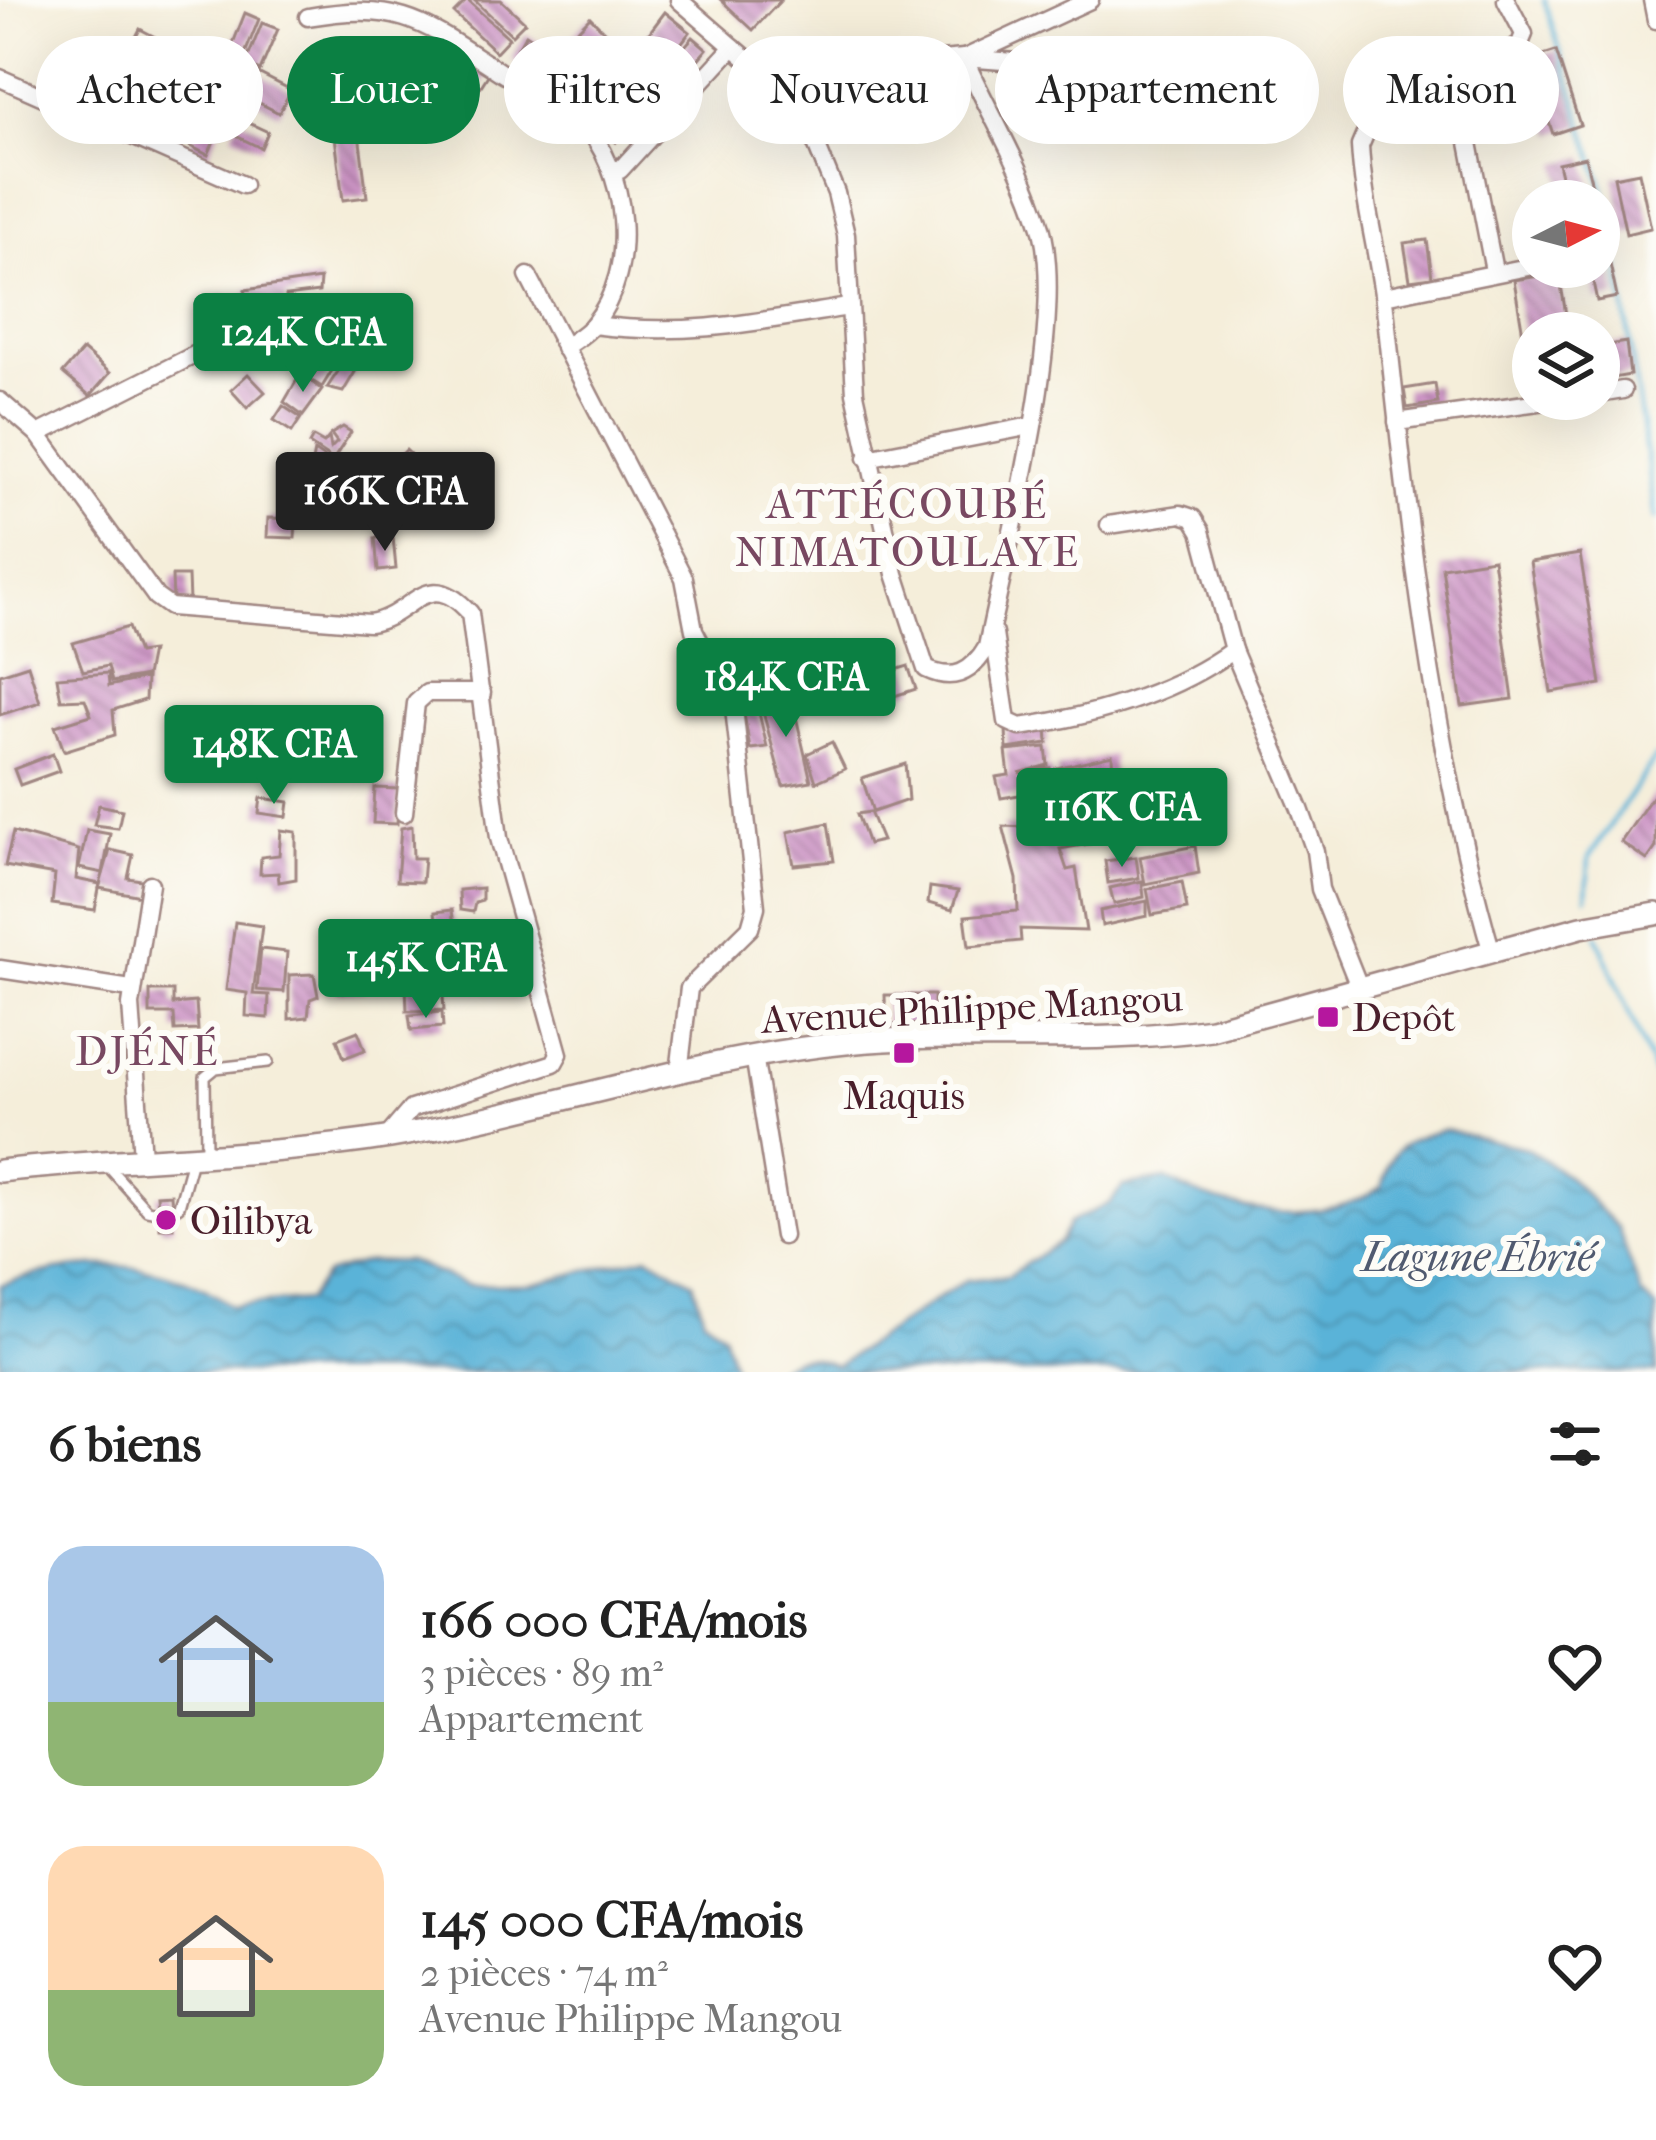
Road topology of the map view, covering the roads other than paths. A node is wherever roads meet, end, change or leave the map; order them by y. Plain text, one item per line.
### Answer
1 (679, 0) edge
2 (1090, 0) edge
3 (1506, 0) edge
4 (1652, 0) edge
5 (308, 17) dead end
6 (1656, 20) edge
7 (1521, 36) edge
8 (727, 42) edge
9 (727, 54) edge
10 (971, 55) edge
11 (971, 73) edge
12 (0, 78) edge
13 (816, 144) edge
14 (1361, 144) edge
15 (1469, 144) edge
16 (613, 170) junction
17 (243, 185) dead end
18 (1512, 269) edge
19 (1494, 271) junction
20 (528, 276) dead end
21 (1384, 296) junction
22 (848, 307) junction
23 (593, 325) junction
24 (228, 338) dead end
25 (564, 348) junction
26 (1620, 390) edge
27 (1623, 390) dead end
28 (0, 401) edge
29 (1512, 406) edge
30 (1397, 422) junction
31 (1031, 426) junction
32 (38, 434) junction
33 (867, 458) junction
34 (1109, 525) dead end
35 (992, 621) junction
36 (1233, 650) junction
37 (482, 693) junction
38 (404, 813) dead end
39 (150, 884) dead end
40 (1656, 914) edge
41 (1492, 953) junction
42 (0, 969) edge
43 (131, 989) junction
44 (1360, 989) junction
45 (754, 1054) junction
46 (268, 1062) dead end
47 (679, 1073) junction
48 (387, 1137) junction
49 (200, 1152) junction
50 (142, 1157) junction
51 (101, 1159) junction
52 (0, 1172) edge
53 (172, 1210) dead end
54 (158, 1212) dead end
55 (783, 1236) dead end

1 - 8 street
2 - 10 street
3 - 7 street
4 - 6 street
5 - 16 street
9 - 16 street
11 - 31 street
12 - 17 street
13 - 22 street
14 - 21 street
15 - 19 street
16 - 23 street
18 - 19 street
19 - 21 street
20 - 25 street
21 - 30 street
22 - 23 street
22 - 33 street
23 - 25 street
24 - 32 street
25 - 47 street
26 - 27 street
28 - 32 street
29 - 30 street
30 - 41 street
31 - 33 street
31 - 35 street
32 - 37 street
33 - 35 street
34 - 36 street
35 - 36 street
36 - 44 street
37 - 38 street
37 - 48 street
39 - 43 street
40 - 41 street, Avenue Philippe Mangou
41 - 44 street, Avenue Philippe Mangou
42 - 43 street
43 - 50 street
44 - 45 street, Avenue Philippe Mangou
45 - 47 street, Avenue Philippe Mangou
45 - 55 street
46 - 49 lane
47 - 48 street, Avenue Philippe Mangou
48 - 49 street, Avenue Philippe Mangou
49 - 50 street, Avenue Philippe Mangou
49 - 53 lane
50 - 51 street, Avenue Philippe Mangou
51 - 52 street, Avenue Philippe Mangou
51 - 54 lane

